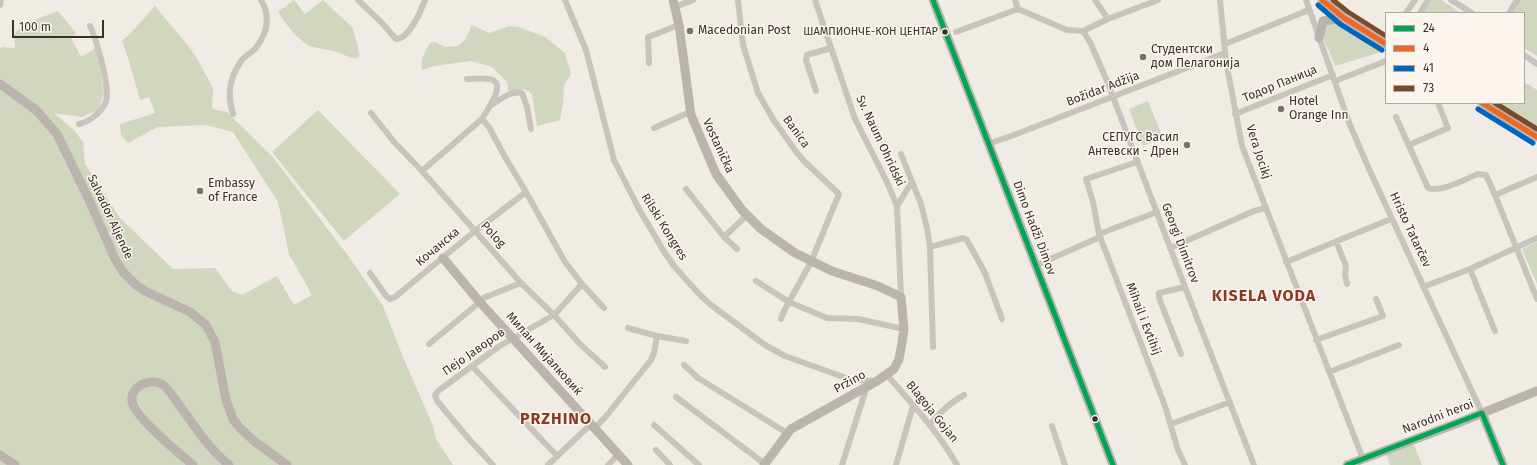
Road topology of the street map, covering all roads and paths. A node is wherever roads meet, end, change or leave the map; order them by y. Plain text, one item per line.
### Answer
1 (1, 0) edge
2 (261, 0) edge
3 (358, 0) edge
4 (425, 0) edge
5 (565, 0) edge
6 (693, 0) edge
7 (738, 0) edge
8 (815, 0) edge
9 (933, 0) edge
10 (1015, 0) edge
11 (1095, 0) edge
12 (1158, 0) edge
13 (1220, 0) edge
14 (1306, 0) edge
15 (1322, 0) edge
16 (1415, 0) edge
17 (1428, 0) edge
18 (1451, 0) edge
19 (1517, 0) edge
20 (674, 4) edge
21 (0, 5) edge
22 (1018, 9) junction
23 (1309, 10) junction
24 (1407, 12) edge
25 (1421, 12) edge
26 (1470, 12) edge
27 (1510, 12) edge
28 (1344, 18) junction
29 (1108, 19) junction
30 (679, 25) junction
31 (90, 26) dead end
32 (1083, 31) junction
33 (956, 32) dead end
34 (1319, 38) junction
35 (1385, 43) edge
36 (1225, 44) junction
37 (831, 48) junction
38 (1225, 53) junction
39 (1525, 56) edge
40 (1385, 61) edge
41 (649, 63) dead end
42 (1537, 64) edge
43 (1334, 78) junction
44 (467, 79) dead end
45 (0, 84) edge
46 (816, 91) dead end
47 (1113, 96) junction
48 (493, 104) junction
49 (1438, 104) edge
50 (1484, 104) edge
51 (690, 112) junction
52 (371, 113) dead end
53 (233, 114) dead end
54 (1235, 114) junction
55 (1396, 117) dead end
56 (482, 119) junction
57 (79, 124) dead end
58 (654, 128) dead end
59 (531, 129) dead end
60 (1537, 137) edge
61 (988, 144) junction
62 (1409, 145) junction
63 (901, 154) dead end
64 (1137, 162) junction
65 (422, 171) junction
66 (1537, 177) edge
67 (912, 182) junction
68 (686, 188) dead end
69 (526, 192) junction
70 (1495, 196) junction
71 (897, 206) junction
72 (1266, 208) junction
73 (1157, 212) junction
74 (747, 215) junction
75 (1391, 219) junction
76 (475, 231) junction
77 (1100, 235) junction
78 (724, 237) junction
79 (1537, 238) edge
80 (1336, 241) junction
81 (930, 247) junction
82 (737, 248) dead end
83 (1170, 248) junction
84 (1516, 248) junction
85 (443, 258) junction
86 (811, 262) junction
87 (1286, 262) junction
88 (1038, 264) dead end
89 (1470, 269) junction
90 (370, 273) dead end
91 (756, 281) dead end
92 (521, 283) junction
93 (582, 284) junction
94 (1347, 284) dead end
95 (1184, 287) junction
96 (1423, 287) junction
97 (901, 297) junction
98 (1376, 298) dead end
99 (1537, 299) edge
100 (479, 301) junction
101 (789, 302) junction
102 (604, 308) dead end
103 (554, 315) junction
104 (781, 319) dead end
105 (1002, 319) dead end
106 (628, 328) dead end
107 (904, 328) junction
108 (1495, 331) dead end
109 (657, 336) junction
110 (513, 338) junction
111 (1316, 340) junction
112 (686, 341) dead end
113 (429, 344) dead end
114 (1399, 345) dead end
115 (933, 347) dead end
116 (1181, 354) dead end
117 (684, 365) dead end
118 (472, 366) junction
119 (605, 367) dead end
120 (1329, 372) junction
121 (887, 375) junction
122 (849, 379) junction
123 (877, 381) junction
124 (863, 388) junction
125 (1537, 391) edge
126 (964, 395) dead end
127 (676, 397) dead end
128 (1230, 402) junction
129 (913, 406) junction
130 (1482, 413) junction
131 (1170, 424) junction
132 (654, 425) dead end
133 (930, 425) junction
134 (593, 426) junction
135 (1052, 426) dead end
136 (787, 433) junction
137 (656, 450) dead end
138 (0, 455) edge
139 (618, 455) junction
140 (557, 456) junction
141 (1363, 459) junction
142 (15, 465) edge
143 (193, 465) edge
144 (229, 465) edge
145 (287, 465) edge
146 (493, 465) edge
147 (548, 465) edge
148 (608, 465) edge
149 (628, 465) edge
150 (670, 465) edge
151 (699, 465) edge
152 (765, 465) edge
153 (842, 465) edge
154 (896, 465) edge
155 (957, 465) edge
156 (1065, 465) edge
157 (1113, 465) edge
158 (1185, 465) edge
159 (1254, 465) edge
160 (1347, 465) edge
161 (1503, 465) edge

1 - 21 street
2 - 53 street
3 - 4 street
5 - 122 street, Rilski Kongres
6 - 20 street
7 - 86 street, Banica
8 - 37 street, Sv. Naum Ohridski
9 - 61 street, Dimo Hadži Dimov
10 - 22 street
11 - 29 street
12 - 29 street
13 - 36 street, Vera Jocikj
14 - 23 street, Hristo Tatarčev
15 - 28 street
16 - 24 street
17 - 25 street
18 - 26 street
19 - 27 street
20 - 30 street, Vostanička
22 - 32 street
22 - 33 street
23 - 34 street, Hristo Tatarčev
23 - 36 street
28 - 34 street
28 - 35 street
29 - 32 street
30 - 41 street
30 - 51 street, Vostanička
31 - 57 street
32 - 47 street, Georgi Dimitrov
34 - 43 street, Hristo Tatarčev
36 - 38 street, Vera Jocikj
37 - 46 street
37 - 71 street, Sv. Naum Ohridski
38 - 47 street, Božidar Adžija
38 - 54 street, Vera Jocikj
39 - 42 street
40 - 43 street, Тодор Паница
43 - 54 street, Тодор Паница
43 - 75 street, Hristo Tatarčev
44 - 48 street
45 - 145 street, Salvador Aljende
47 - 61 street, Božidar Adžija
47 - 64 street, Georgi Dimitrov
48 - 56 street
48 - 59 street
49 - 62 street
50 - 60 street
51 - 58 street
51 - 74 street, Vostanička
52 - 65 street, Polog
54 - 72 street, Vera Jocikj
55 - 62 street
56 - 65 street
56 - 69 street
61 - 157 street, Dimo Hadži Dimov
62 - 70 street
63 - 67 street
64 - 73 street, Georgi Dimitrov
64 - 77 street, Mihail i Evtihij
65 - 76 street, Polog
66 - 70 street
67 - 71 street
67 - 81 street
68 - 78 street
69 - 76 street, Кочанска
69 - 93 street
70 - 84 street
71 - 97 street, Sv. Naum Ohridski
72 - 83 street
72 - 87 street, Vera Jocikj
73 - 77 street
73 - 83 street, Georgi Dimitrov
74 - 78 street
74 - 86 street, Vostanička
75 - 80 street
75 - 96 street, Hristo Tatarčev
76 - 85 street, Кочанска
76 - 92 street, Polog
77 - 88 street
77 - 131 street, Mihail i Evtihij
78 - 82 street
79 - 84 street
80 - 87 street
80 - 94 street
81 - 105 street
81 - 115 street
83 - 95 street, Georgi Dimitrov
84 - 89 street
84 - 99 street
85 - 90 street, Кочанска
85 - 100 street, Милан Мијалковиќ
86 - 97 street, Vostanička
86 - 101 street
87 - 111 street, Vera Jocikj
89 - 96 street
89 - 108 street
91 - 101 street
92 - 100 street
92 - 103 street, Polog
93 - 102 street
93 - 103 street, Пејо Јаворов
95 - 116 street
95 - 128 street, Georgi Dimitrov
96 - 130 street, Hristo Tatarčev
97 - 107 street, Pržino
98 - 111 street
100 - 110 street, Милан Мијалковиќ
100 - 113 street
101 - 104 street
101 - 107 street
103 - 110 street, Пејо Јаворов
103 - 119 street, Polog
106 - 109 street
107 - 121 street, Pržino
109 - 112 street
109 - 134 street
110 - 118 street, Пејо Јаворов
110 - 134 street, Милан Мијалковиќ
111 - 120 street, Vera Jocikj
114 - 120 street
117 - 136 street
118 - 140 street
118 - 146 street, Пејо Јаворов
120 - 141 street, Vera Jocikj
121 - 123 street, Pržino
121 - 129 street, Blagoja Gojan
122 - 123 street, Rilski Kongres
122 - 124 street, Rilski Kongres
123 - 124 street, Pržino
124 - 136 street, Pržino
124 - 153 street
125 - 130 street, Narodni heroi
126 - 133 street
127 - 152 street
128 - 131 street
128 - 159 street, Georgi Dimitrov
129 - 133 street, Blagoja Gojan
129 - 154 street
130 - 141 street, Narodni heroi
130 - 161 street, Hristo Tatarčev
131 - 158 street, Mihail i Evtihij
132 - 151 street
133 - 155 street, Blagoja Gojan
134 - 139 street, Милан Мијалковиќ
134 - 140 street
135 - 156 street
136 - 152 street, Pržino
137 - 150 street
138 - 142 street
139 - 148 street
139 - 149 street, Милан Мијалковиќ
140 - 147 street
141 - 160 street, Narodni heroi
143 - 144 street

